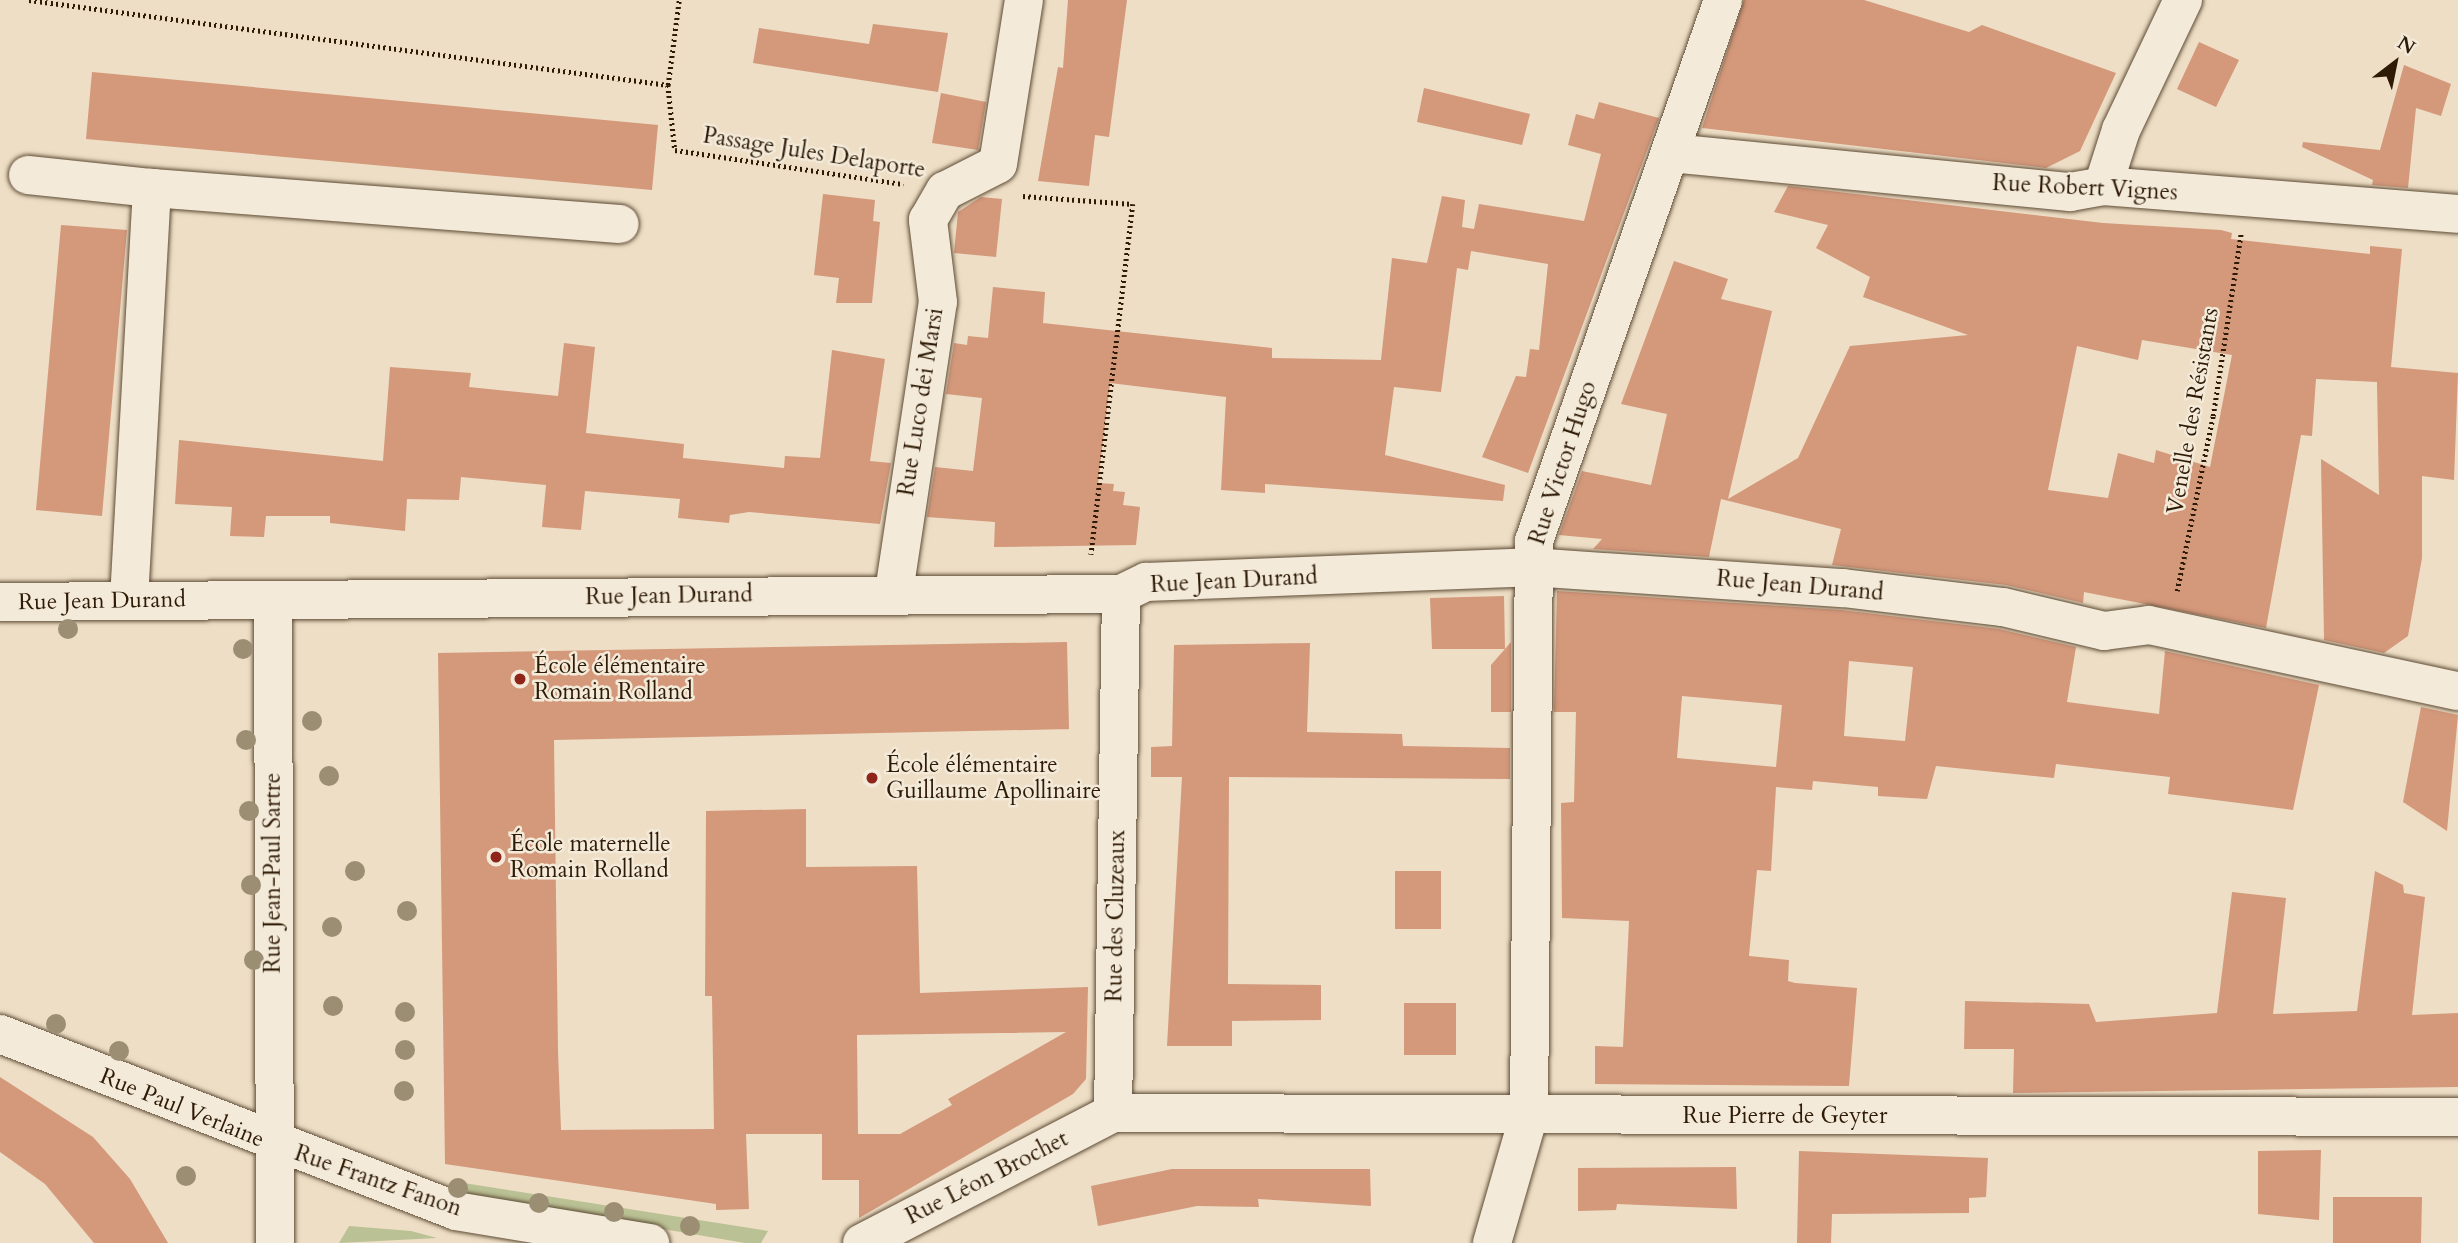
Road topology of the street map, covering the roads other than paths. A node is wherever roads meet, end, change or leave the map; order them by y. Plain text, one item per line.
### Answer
1 (1024, 0) edge
2 (1723, 0) edge
3 (2183, 0) edge
4 (1671, 153) junction
5 (28, 175) dead end
6 (2103, 186) junction
7 (152, 188) junction
8 (2458, 214) edge
9 (620, 224) dead end
10 (1531, 567) junction
11 (894, 592) junction
12 (1121, 594) junction
13 (129, 599) junction
14 (273, 601) junction
15 (0, 602) edge
16 (2458, 691) edge
17 (0, 1034) edge
18 (1113, 1113) junction
19 (1529, 1115) junction
20 (2458, 1117) edge
21 (274, 1144) junction
22 (275, 1243) edge
23 (650, 1243) edge
24 (862, 1243) edge
25 (1492, 1243) edge

1 - 11 street, Rue Luco dei Marsi
2 - 4 street, Rue Victor Hugo
3 - 6 street
4 - 6 street, Rue Robert Vignes
4 - 10 street, Rue Victor Hugo
5 - 7 street
6 - 8 street, Rue Robert Vignes
7 - 9 street
7 - 13 street
10 - 12 street, Rue Jean Durand
10 - 16 street, Rue Jean Durand
10 - 19 street, Rue Victor Hugo
11 - 12 street, Rue Jean Durand
11 - 14 street, Rue Jean Durand
12 - 18 street, Rue des Cluzeaux
13 - 14 street, Rue Jean Durand
13 - 15 street, Rue Jean Durand
14 - 21 street, Rue Jean-Paul Sartre
17 - 21 street, Rue Paul Verlaine
18 - 19 street, Rue Pierre de Geyter
18 - 24 street, Rue Léon Brochet
19 - 20 street, Rue Pierre de Geyter
19 - 25 street, Rue Victor Hugo
21 - 22 street, Rue Paul Verlaine
21 - 23 street, Rue Frantz Fanon

